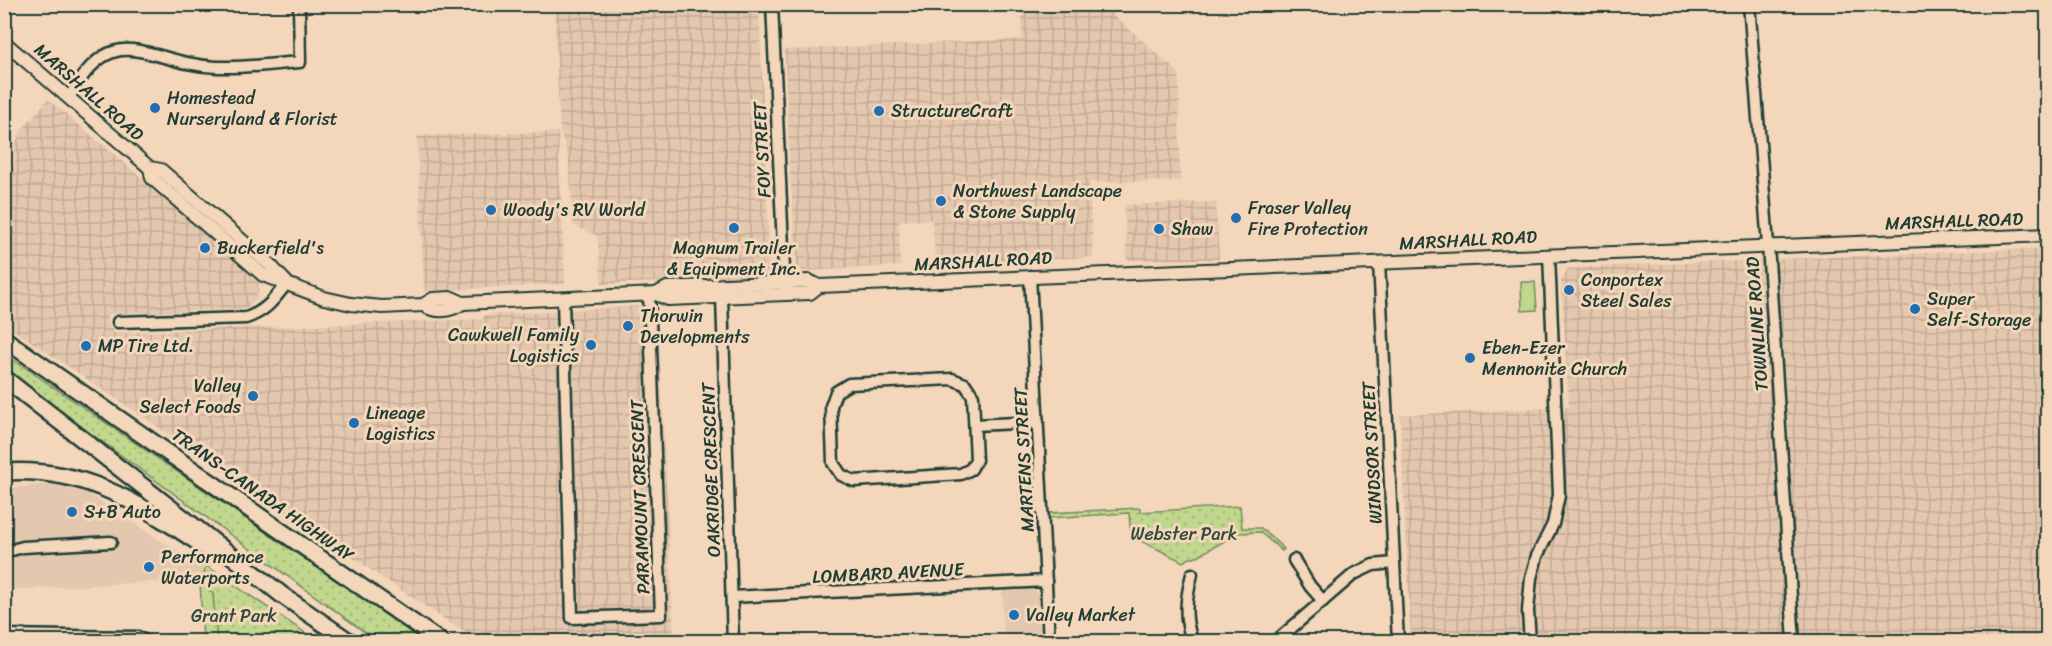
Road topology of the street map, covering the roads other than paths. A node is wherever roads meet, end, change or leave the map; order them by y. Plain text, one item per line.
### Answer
1 (299, 4) edge
2 (772, 4) edge
3 (1749, 4) edge
4 (4, 42) edge
5 (69, 98) junction
6 (150, 168) junction
7 (196, 218) junction
8 (2048, 235) edge
9 (1768, 245) junction
10 (252, 250) junction
11 (1549, 255) junction
12 (1380, 262) junction
13 (1030, 276) junction
14 (287, 283) junction
15 (784, 288) junction
16 (653, 294) junction
17 (722, 297) junction
18 (562, 299) junction
19 (118, 322) dead end
20 (4, 339) edge
21 (4, 378) edge
22 (1038, 422) junction
23 (975, 425) junction
24 (4, 472) edge
25 (111, 542) dead end
26 (4, 552) edge
27 (1294, 560) dead end
28 (1394, 563) junction
29 (1192, 574) dead end
30 (1046, 581) junction
31 (282, 595) junction
32 (732, 597) junction
33 (1323, 601) junction
34 (4, 635) edge
35 (147, 642) edge
36 (350, 642) edge
37 (441, 642) edge
38 (733, 642) edge
39 (1049, 642) edge
40 (1193, 642) edge
41 (1275, 642) edge
42 (1398, 642) edge
43 (1530, 642) edge
44 (1794, 642) edge

1 - 5 street
2 - 15 street, FOY STREET
3 - 9 street, TOWNLINE ROAD
4 - 5 main road, MARSHALL ROAD
5 - 6 main road, MARSHALL ROAD
6 - 7 main road, MARSHALL ROAD
6 - 10 main road, MARSHALL ROAD
7 - 10 main road
7 - 14 main road, MARSHALL ROAD
8 - 9 main road, MARSHALL ROAD
9 - 11 main road, MARSHALL ROAD
9 - 44 street, TOWNLINE ROAD
10 - 14 main road, MARSHALL ROAD
11 - 12 main road, MARSHALL ROAD
11 - 43 street
12 - 13 main road, MARSHALL ROAD
12 - 28 street, WINDSOR STREET
13 - 15 main road, MARSHALL ROAD
13 - 22 street, MARTENS STREET
14 - 18 main road, MARSHALL ROAD
14 - 19 street
15 - 16 main road, MARSHALL ROAD
15 - 17 main road, MARSHALL ROAD
16 - 17 main road, MARSHALL ROAD
16 - 18 main road, MARSHALL ROAD
16 - 18 street, PARAMOUNT CRESCENT
17 - 32 street, OAKRIDGE CRESCENT
20 - 37 highway, TRANS-CANADA HIGHWAY
21 - 31 highway
22 - 23 street
22 - 30 street, MARTENS STREET
23 - 23 street
24 - 31 highway
25 - 26 street
27 - 33 street
28 - 33 street
28 - 42 street, WINDSOR STREET
29 - 40 street
30 - 32 street, LOMBARD AVENUE
30 - 39 street, MARTENS STREET
31 - 36 highway
32 - 38 street, OAKRIDGE CRESCENT
33 - 41 street
34 - 35 street

